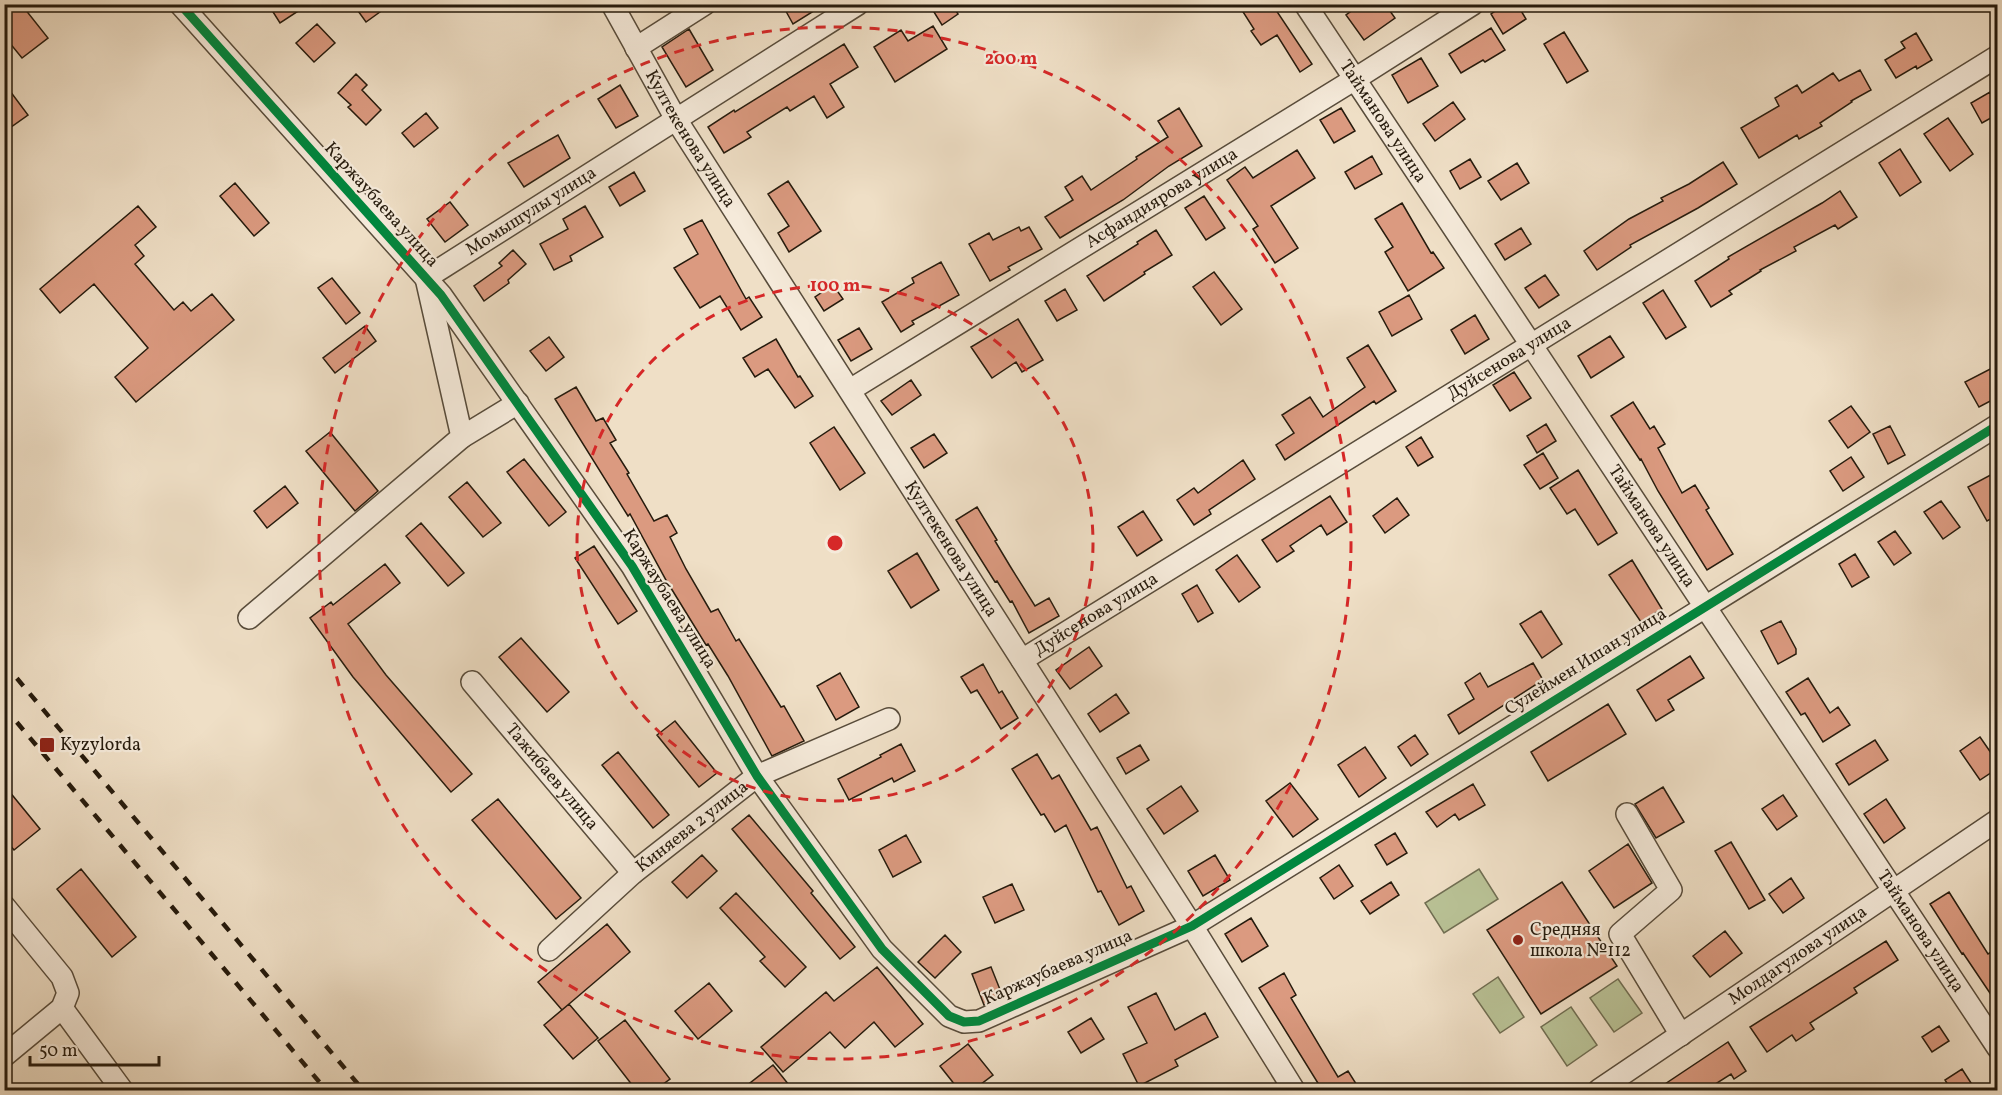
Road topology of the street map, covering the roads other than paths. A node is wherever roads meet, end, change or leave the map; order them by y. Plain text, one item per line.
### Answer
1 (180, 4) edge
2 (612, 4) edge
3 (705, 4) edge
4 (858, 4) edge
5 (1305, 4) edge
6 (1473, 4) edge
7 (636, 48) junction
8 (1998, 56) edge
9 (1355, 79) junction
10 (677, 121) junction
11 (426, 278) junction
12 (1531, 345) junction
13 (850, 390) junction
14 (518, 404) junction
15 (1998, 426) edge
16 (462, 437) junction
17 (1705, 608) junction
18 (249, 618) dead end
19 (1022, 660) junction
20 (472, 682) dead end
21 (889, 719) dead end
22 (757, 776) junction
23 (1627, 814) dead end
24 (1998, 820) edge
25 (633, 873) junction
26 (1893, 891) junction
27 (4, 906) edge
28 (1192, 926) junction
29 (549, 950) dead end
30 (62, 1008) junction
31 (1681, 1035) junction
32 (1998, 1048) edge
33 (4, 1056) edge
34 (122, 1090) edge
35 (1294, 1090) edge
36 (1599, 1090) edge

1 - 11 street, Каржаубаева улица
2 - 7 street, Култекенова улица
3 - 7 street
4 - 10 street, Момышулы улица
5 - 9 street, Тайманова улица
6 - 9 street, Асфандиярова улица
7 - 10 street, Култекенова улица
8 - 12 street, Дуйсенова улица
9 - 12 street, Тайманова улица
9 - 13 street, Асфандиярова улица
10 - 11 street, Момышулы улица
10 - 13 street, Култекенова улица
11 - 14 street, Каржаубаева улица
11 - 16 street
12 - 17 street, Тайманова улица
12 - 19 street, Дуйсенова улица
13 - 19 street, Култекенова улица
14 - 16 street
14 - 22 street, Каржаубаева улица
15 - 17 street, Сулеймен Ишан улица
16 - 18 street
17 - 26 street, Тайманова улица
17 - 28 street, Сулеймен Ишан улица
19 - 28 street, Култекенова улица
20 - 25 street, Тажибаев улица
21 - 22 street, Киняева 2 улица
22 - 25 street, Киняева 2 улица
22 - 28 street, Каржаубаева улица
23 - 31 street
24 - 26 street, Молдагулова улица
25 - 29 street, Киняева 2 улица
26 - 31 street, Молдагулова улица
26 - 32 street, Тайманова улица
27 - 30 street
28 - 35 street, Култекенова улица
30 - 33 street
30 - 34 street
31 - 36 street, Молдагулова улица

